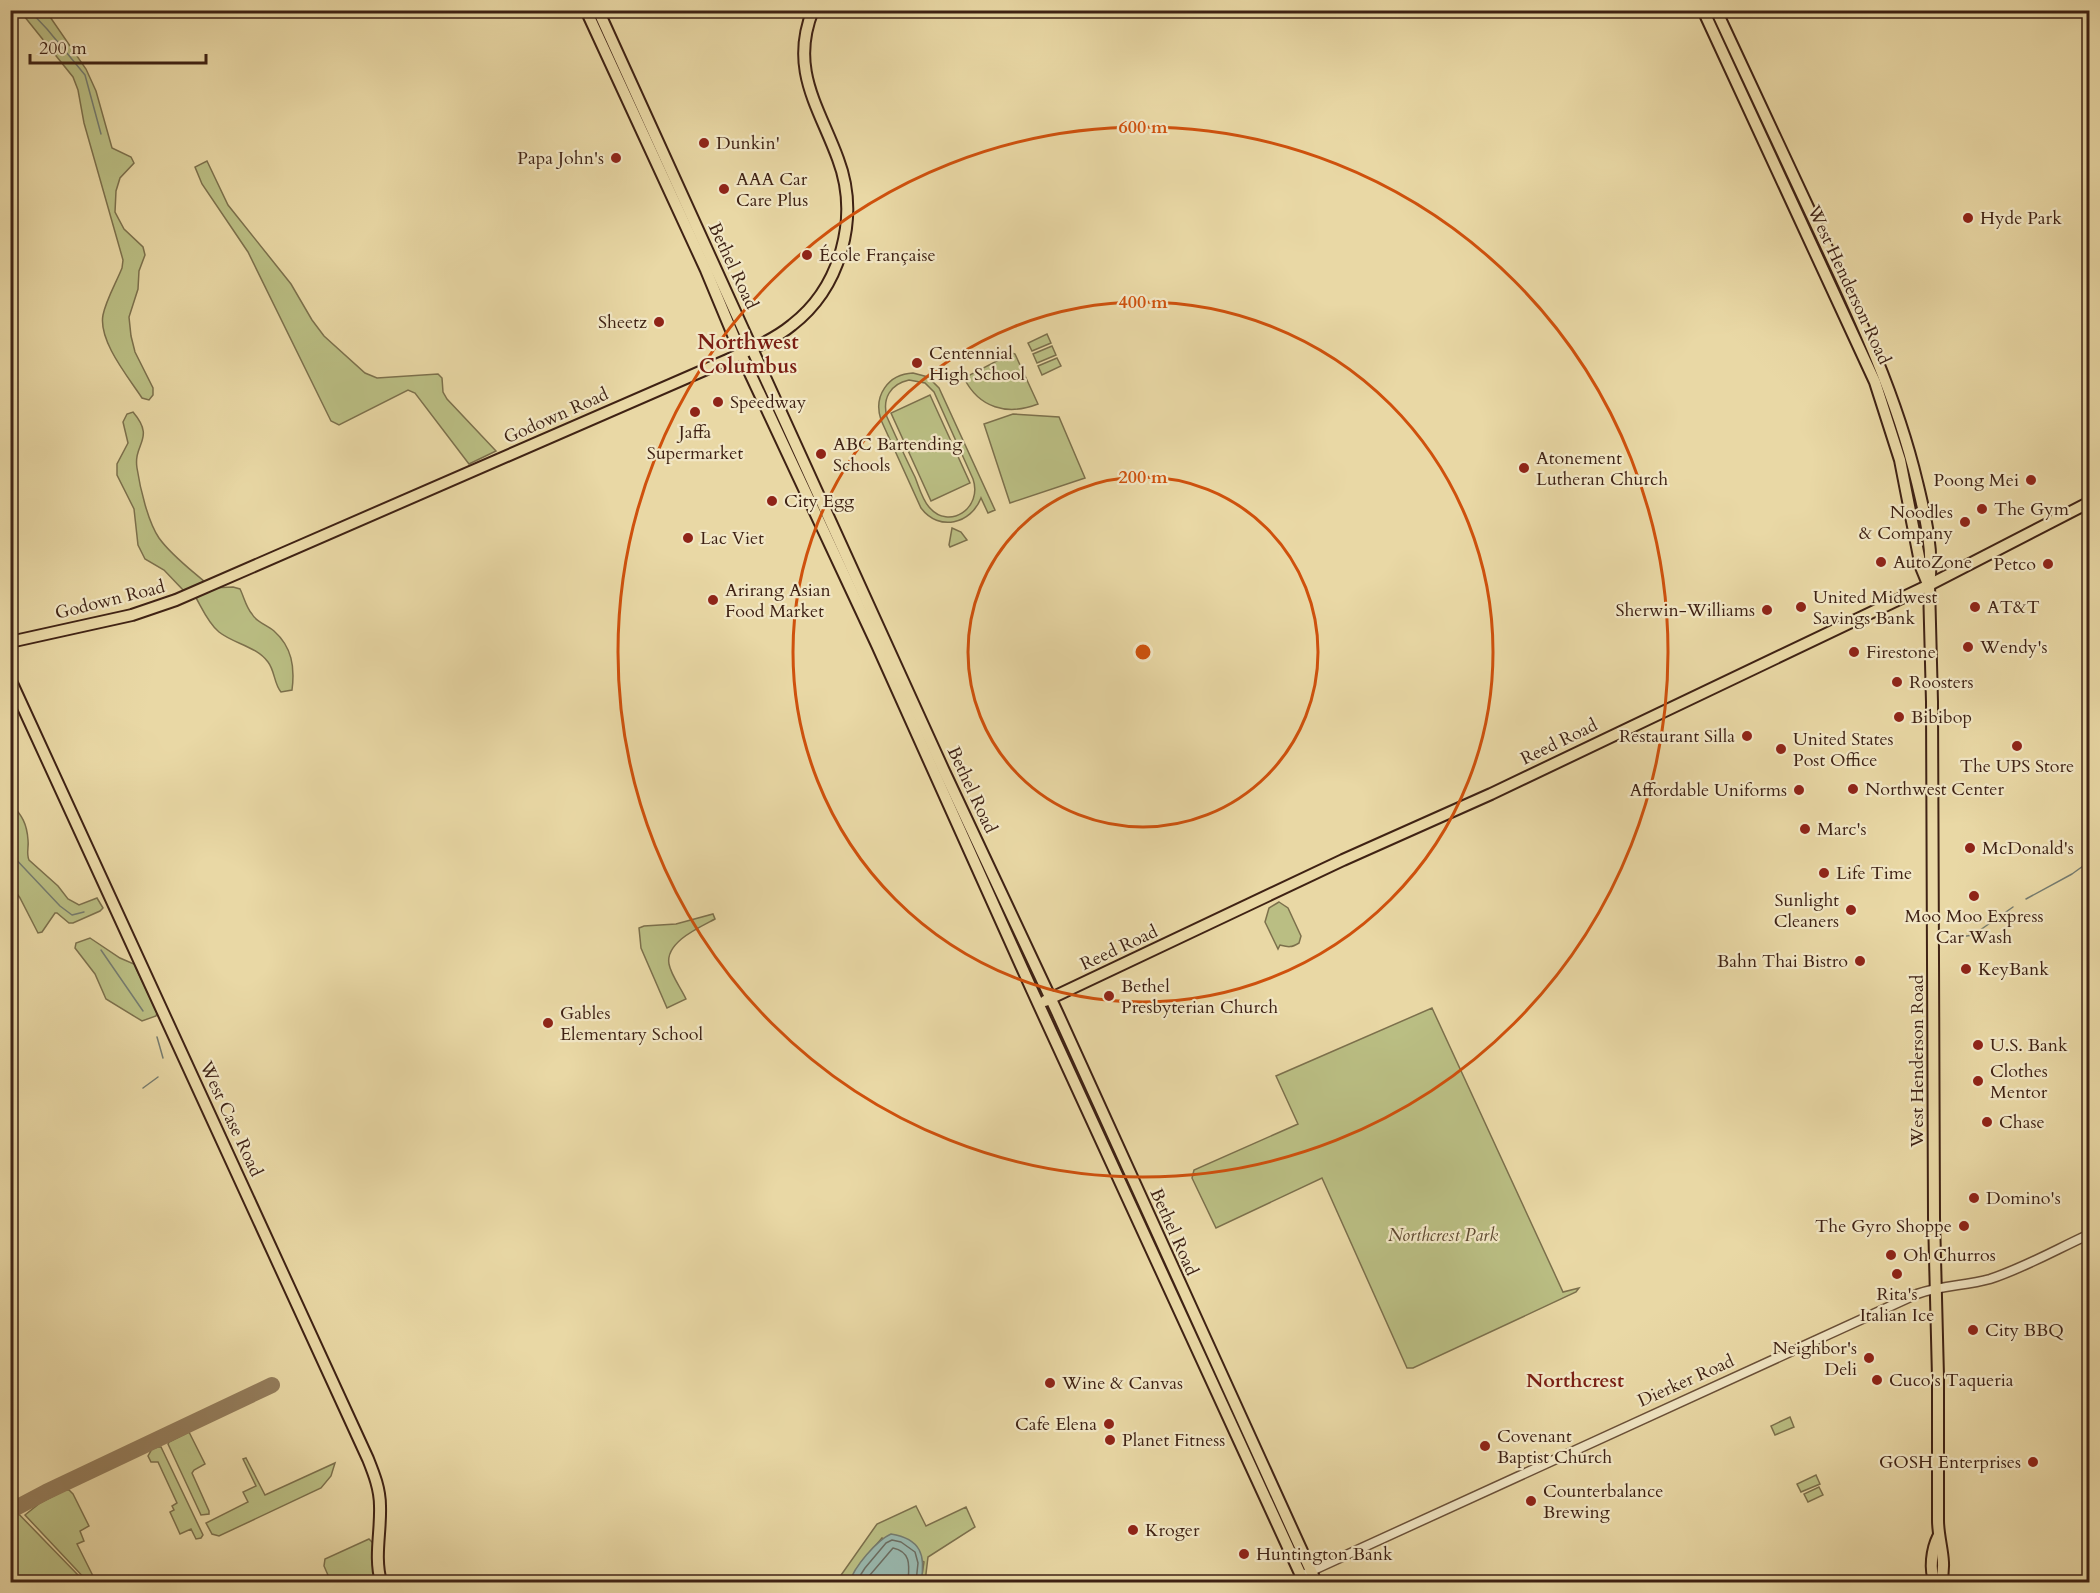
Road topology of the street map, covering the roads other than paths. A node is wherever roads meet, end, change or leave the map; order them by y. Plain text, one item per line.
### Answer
1 (586, 10) edge
2 (598, 10) edge
3 (813, 10) edge
4 (1703, 10) edge
5 (1716, 10) edge
6 (752, 348) junction
7 (741, 354) junction
8 (1920, 466) dead end
9 (2090, 502) edge
10 (1923, 507) junction
11 (1929, 585) junction
12 (10, 642) edge
13 (10, 679) edge
14 (1051, 998) junction
15 (1038, 1004) junction
16 (2090, 1234) edge
17 (1935, 1287) junction
18 (1938, 1537) junction
19 (1305, 1576) edge
20 (381, 1582) edge
21 (1316, 1582) edge
22 (1935, 1582) edge
23 (1941, 1582) edge

1 - 7 main road, Bethel Road
2 - 6 main road, Bethel Road
3 - 6 main road, Godown Road
4 - 11 main road, West Henderson Road
5 - 10 main road, West Henderson Road
6 - 7 main road, Godown Road
6 - 14 main road, Bethel Road
7 - 12 main road, Godown Road
7 - 15 main road, Bethel Road
8 - 10 main road
9 - 11 main road, Reed Road
10 - 11 main road, West Henderson Road
11 - 14 main road, Reed Road
11 - 17 main road, West Henderson Road
13 - 20 main road, West Case Road
14 - 15 main road, Reed Road
14 - 19 main road, Bethel Road
15 - 19 main road, Bethel Road
16 - 17 street, Dierker Road
17 - 18 main road, West Henderson Road
17 - 19 street, Dierker Road
18 - 22 main road, West Henderson Road
18 - 23 main road, West Henderson Road
19 - 21 main road, Bethel Road

